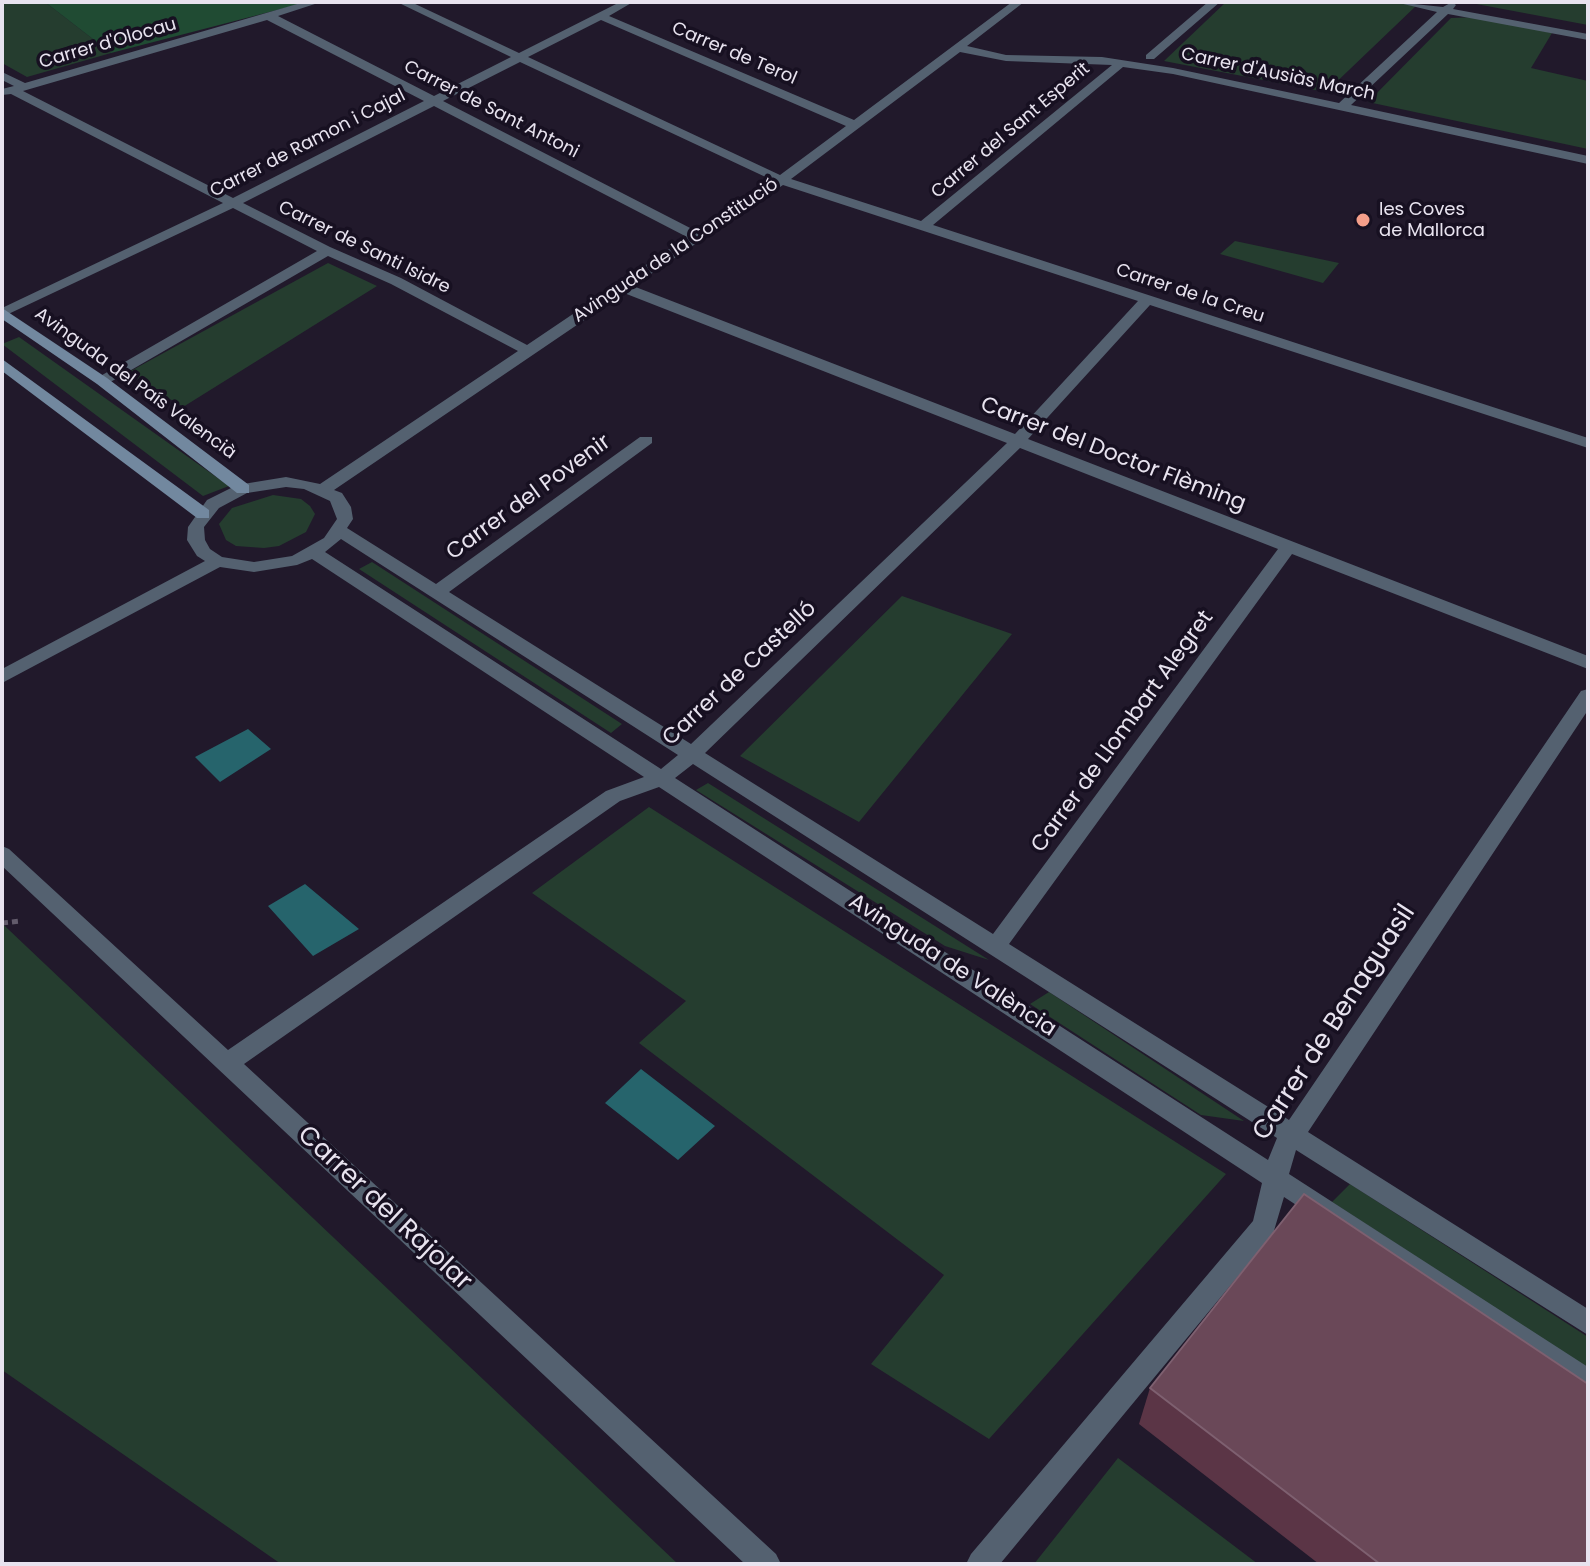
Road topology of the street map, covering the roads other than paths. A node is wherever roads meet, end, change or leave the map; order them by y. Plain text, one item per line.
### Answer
1 (316, 2) edge
2 (402, 2) edge
3 (628, 2) edge
4 (1019, 2) edge
5 (1215, 2) edge
6 (1400, 2) edge
7 (1450, 6) edge
8 (269, 16) junction
9 (600, 16) junction
10 (1588, 37) edge
11 (958, 48) junction
12 (1150, 57) dead end
13 (517, 58) junction
14 (1121, 63) junction
15 (2, 75) edge
16 (13, 90) edge
17 (433, 100) junction
18 (1342, 107) junction
19 (855, 125) junction
20 (1588, 160) edge
21 (781, 180) junction
22 (233, 203) junction
23 (924, 226) junction
24 (697, 237) junction
25 (327, 251) junction
26 (622, 287) junction
27 (1148, 299) junction
28 (2, 312) edge
29 (528, 351) junction
30 (2, 364) edge
31 (102, 381) junction
32 (646, 440) dead end
33 (1018, 441) junction
34 (1588, 443) edge
35 (243, 489) junction
36 (324, 489) junction
37 (203, 514) junction
38 (340, 531) junction
39 (1288, 547) junction
40 (315, 553) junction
41 (217, 561) junction
42 (437, 592) junction
43 (1588, 663) edge
44 (2, 677) edge
45 (1588, 695) edge
46 (693, 754) junction
47 (662, 778) junction
48 (2, 854) edge
49 (996, 946) junction
50 (227, 1063) junction
51 (1293, 1133) junction
52 (1276, 1176) junction
53 (1588, 1323) edge
54 (1588, 1382) edge
55 (766, 1564) edge
56 (981, 1564) edge

1 - 8 street, Carrer d'Olocau
2 - 13 street, Carrer de la Creu
3 - 9 street, Carrer de Ramon i Cajal
4 - 11 street, Avinguda de la Constitució
5 - 12 street
6 - 7 street
7 - 10 street
7 - 18 street
8 - 16 street, Carrer d'Olocau
8 - 17 street, Carrer de Sant Antoni
9 - 13 street, Carrer de Ramon i Cajal
9 - 19 street, Carrer de Terol
11 - 14 street, Carrer d'Ausiàs March
11 - 19 street, Avinguda de la Constitució
13 - 17 street, Carrer de Ramon i Cajal
13 - 21 street, Carrer de la Creu
14 - 18 street, Carrer d'Ausiàs March
14 - 23 street, Carrer del Sant Esperit
15 - 16 street, Carrer de Santi Isidre
16 - 22 street, Carrer de Santi Isidre
17 - 22 street, Carrer de Ramon i Cajal
17 - 24 street, Carrer de Sant Antoni
18 - 20 street, Carrer d'Ausiàs March
19 - 21 street, Avinguda de la Constitució
21 - 23 street, Carrer de la Creu
21 - 24 street, Avinguda de la Constitució
22 - 25 street, Carrer de Santi Isidre
22 - 28 street, Carrer de Ramon i Cajal
23 - 27 street, Carrer de la Creu
24 - 26 street, Avinguda de la Constitució
25 - 29 street, Carrer de Santi Isidre
25 - 31 street
26 - 29 street, Avinguda de la Constitució
26 - 33 street, Carrer del Doctor Flèming
27 - 33 street, Carrer de Castelló
27 - 34 street, Carrer de la Creu
28 - 31 street, Avinguda del País Valencià
29 - 36 street, Avinguda de la Constitució
30 - 37 street
31 - 35 street, Avinguda del País Valencià
32 - 42 street, Carrer del Povenir
33 - 39 street, Carrer del Doctor Flèming
33 - 46 street, Carrer de Castelló
35 - 36 street
35 - 37 street
36 - 38 street
37 - 41 street
38 - 40 street
38 - 42 street, Avinguda de València
39 - 43 street, Carrer del Doctor Flèming
39 - 49 street, Carrer de Llombart Alegret
40 - 41 street
40 - 47 street, Avinguda de València
41 - 44 street
42 - 46 street, Avinguda de València
45 - 51 street, Carrer de Benaguasil
46 - 47 street, Carrer de Castelló
46 - 49 street, Avinguda de València
47 - 50 street, Carrer de Castelló
47 - 52 street, Avinguda de València
48 - 50 street, Carrer del Rajolar
49 - 51 street, Avinguda de València
50 - 55 street, Carrer del Rajolar
51 - 52 street, Carrer de Benaguasil
51 - 53 street, Avinguda de València
52 - 54 street, Avinguda de València
52 - 56 street, Carrer de Benaguasil

